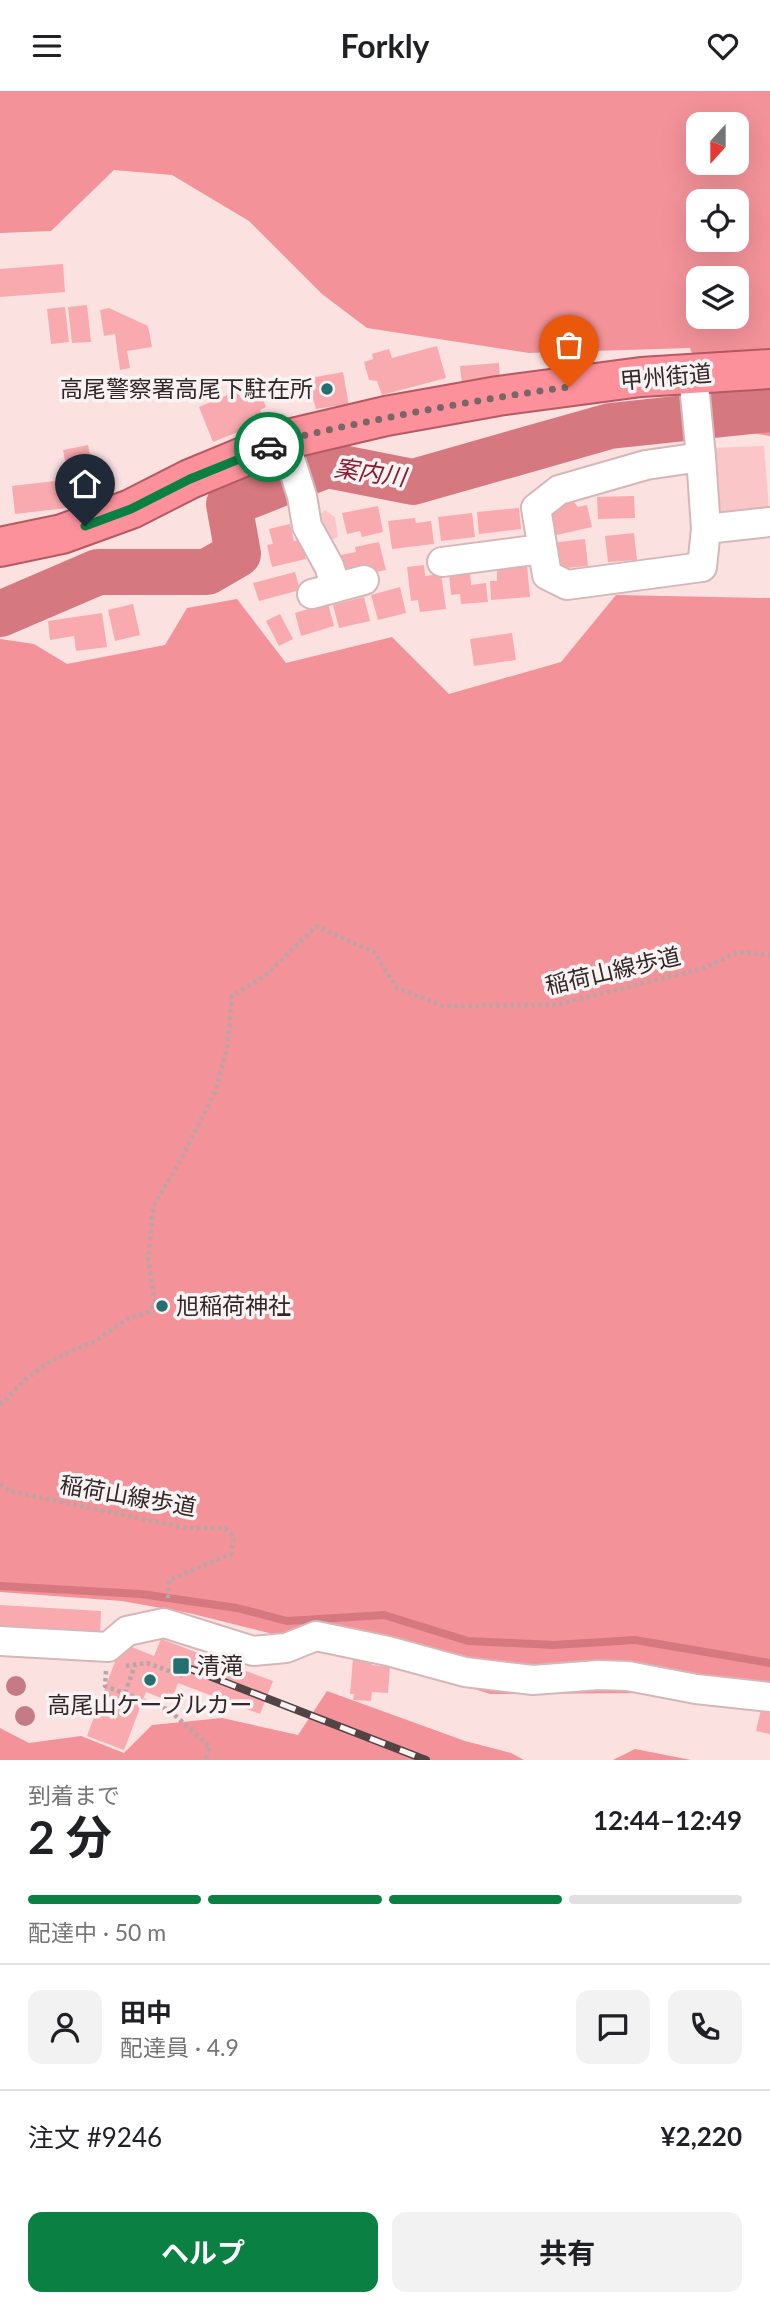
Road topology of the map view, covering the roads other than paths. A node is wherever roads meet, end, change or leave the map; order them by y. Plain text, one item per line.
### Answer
1 (770, 369) edge
2 (694, 386) junction
3 (701, 448) junction
4 (288, 452) junction
5 (770, 522) edge
6 (706, 529) junction
7 (0, 547) edge
8 (542, 549) junction
9 (442, 562) dead end
10 (364, 580) dead end
11 (0, 1641) edge
12 (770, 1697) edge

1 - 2 highway, 甲州街道
2 - 3 street
2 - 4 highway, 甲州街道
3 - 6 street
3 - 8 street
4 - 7 highway, 甲州街道
4 - 10 street
5 - 6 street
6 - 8 street
8 - 9 street
11 - 12 street

